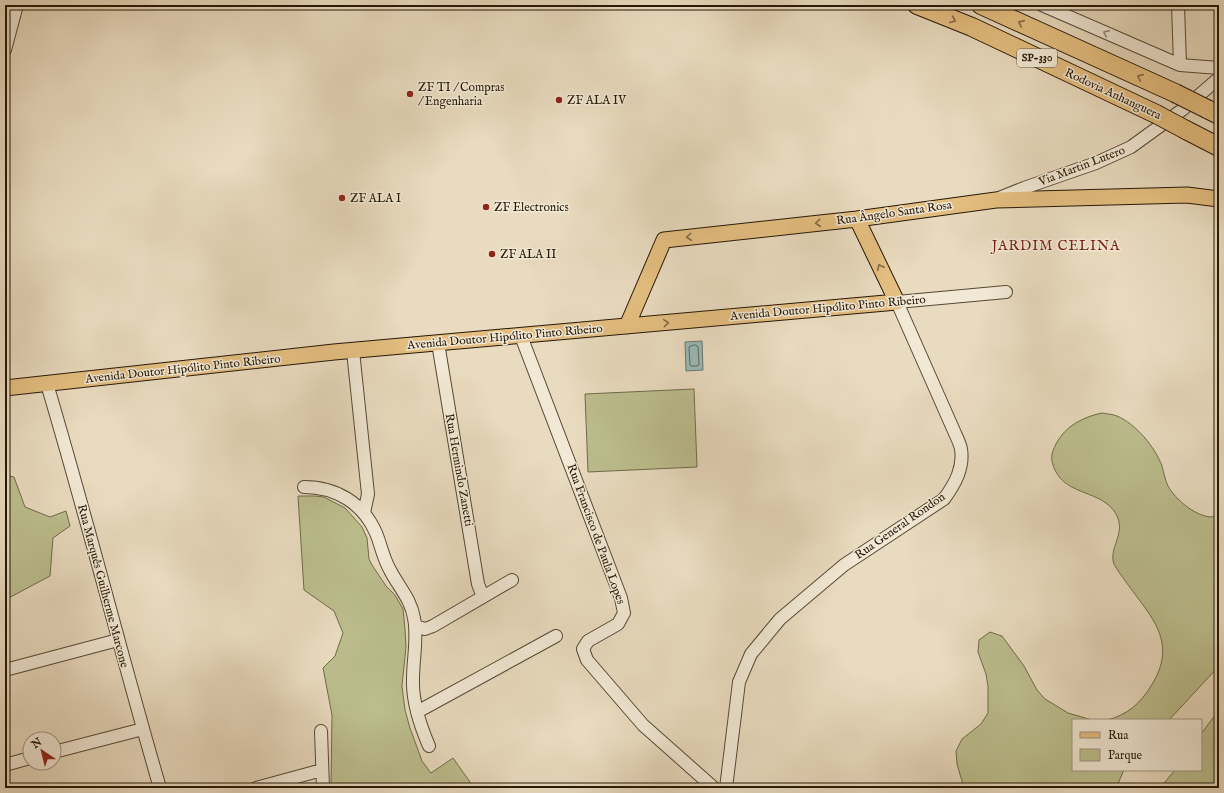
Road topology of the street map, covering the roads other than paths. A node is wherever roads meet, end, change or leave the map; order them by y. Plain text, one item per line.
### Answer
1 (17, 5) edge
2 (917, 5) edge
3 (981, 5) edge
4 (1042, 5) edge
5 (1178, 5) edge
6 (5, 50) edge
7 (1180, 66) junction
8 (1219, 68) edge
9 (1219, 78) edge
10 (1213, 112) edge
11 (1219, 147) edge
12 (1219, 199) edge
13 (996, 200) junction
14 (857, 219) junction
15 (1006, 292) dead end
16 (897, 302) junction
17 (627, 326) junction
18 (521, 336) junction
19 (438, 343) junction
20 (353, 351) junction
21 (47, 384) junction
22 (5, 388) edge
23 (304, 487) dead end
24 (364, 513) junction
25 (512, 580) dead end
26 (483, 597) junction
27 (415, 626) junction
28 (556, 636) dead end
29 (118, 640) junction
30 (5, 670) edge
31 (417, 712) junction
32 (143, 729) junction
33 (322, 731) dead end
34 (429, 746) dead end
35 (62, 750) edge
36 (22, 760) edge
37 (5, 765) edge
38 (322, 770) junction
39 (160, 788) edge
40 (256, 788) edge
41 (323, 788) edge
42 (714, 788) edge
43 (726, 788) edge

1 - 6 street
2 -> 11 highway, Rodovia Anhanguera / SP-330, bridge
10 -> 3 highway, SP-330, bridge
7 -> 4 street
5 - 7 street
7 - 8 street
9 - 13 street, Via Martin Lutero
12 - 13 main road, Rua Ângelo Santa Rosa
13 - 14 main road, Rua Ângelo Santa Rosa
16 -> 14 main road, Rua General Rondon
14 -> 17 main road, Rua Ângelo Santa Rosa
15 - 16 street, Avenida Doutor Hipólito Pinto Ribeiro
17 -> 16 main road, Avenida Doutor Hipólito Pinto Ribeiro
16 - 43 street, Rua General Rondon
17 - 18 main road, Avenida Doutor Hipólito Pinto Ribeiro
18 - 19 main road, Avenida Doutor Hipólito Pinto Ribeiro
18 - 42 street, Rua Francisco de Paula Lopes
19 - 20 main road, Avenida Doutor Hipólito Pinto Ribeiro
19 - 26 street, Rua Hermindo Zanetti
20 - 21 main road, Avenida Doutor Hipólito Pinto Ribeiro
20 - 24 street
21 - 22 main road, Avenida Doutor Hipólito Pinto Ribeiro
21 - 29 street, Rua Marquês Guilherme Marcone
23 - 24 street
24 - 27 street
25 - 26 street
26 - 27 street
27 - 31 street
28 - 31 street
29 - 30 street
29 - 32 street, Rua Marquês Guilherme Marcone
31 - 34 street
32 - 35 street
32 - 39 street, Rua Marquês Guilherme Marcone
33 - 38 street
36 - 37 street
38 - 40 street
38 - 41 street

